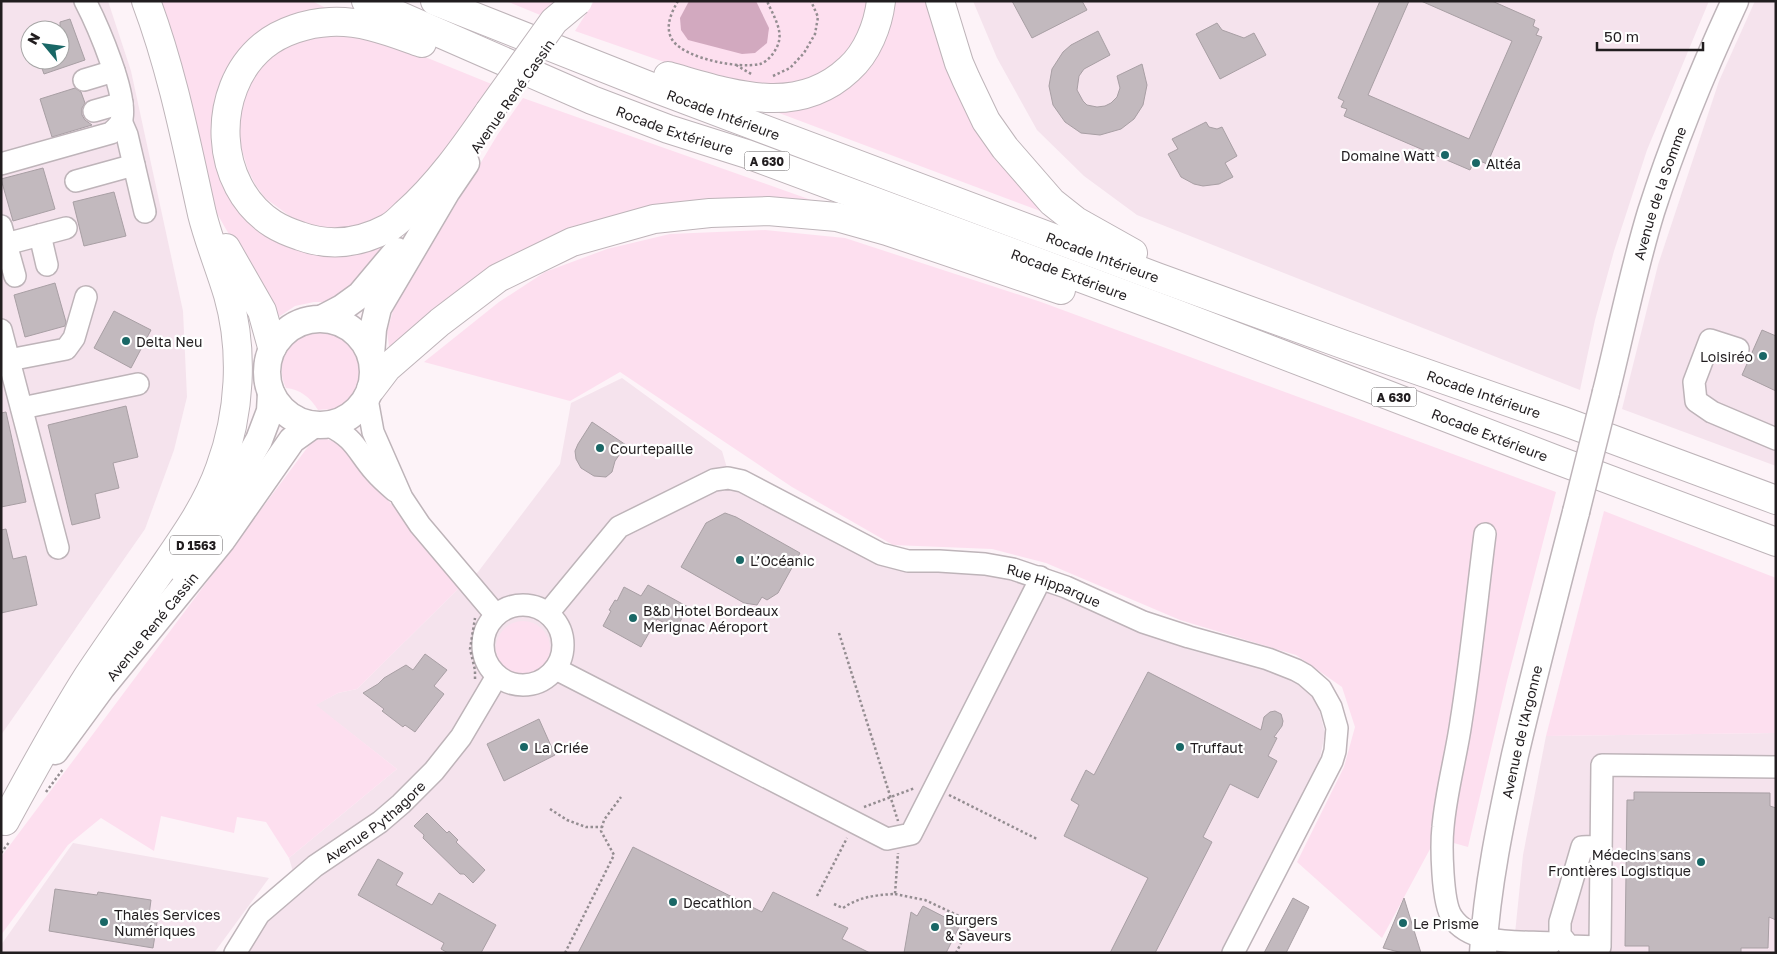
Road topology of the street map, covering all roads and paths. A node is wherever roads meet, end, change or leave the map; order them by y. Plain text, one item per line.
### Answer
1 (85, 1) edge
2 (146, 1) edge
3 (366, 1) edge
4 (578, 1) edge
5 (678, 1) edge
6 (767, 1) edge
7 (811, 1) edge
8 (881, 1) edge
9 (932, 1) edge
10 (940, 1) edge
11 (1735, 1) edge
12 (440, 3) edge
13 (958, 63) junction
14 (736, 65) junction
15 (114, 72) junction
16 (754, 76) dead end
17 (773, 76) dead end
18 (84, 80) dead end
19 (592, 100) junction
20 (94, 111) dead end
21 (122, 112) junction
22 (494, 113) junction
23 (1, 164) edge
24 (134, 165) junction
25 (76, 181) dead end
26 (447, 191) junction
27 (198, 193) junction
28 (145, 212) dead end
29 (66, 228) dead end
30 (4, 235) edge
31 (40, 235) junction
32 (47, 265) dead end
33 (15, 276) dead end
34 (1157, 277) junction
35 (86, 297) dead end
36 (1172, 312) junction
37 (323, 318) junction
38 (1, 330) edge
39 (272, 347) junction
40 (1738, 349) dead end
41 (371, 355) junction
42 (9, 360) junction
43 (138, 384) dead end
44 (271, 394) junction
45 (369, 394) junction
46 (22, 408) junction
47 (320, 425) junction
48 (1776, 439) edge
49 (402, 498) junction
50 (1776, 500) edge
51 (1576, 512) joint
52 (1485, 534) dead end
53 (1776, 542) edge
54 (58, 548) dead end
55 (1040, 577) junction
56 (473, 611) dead end
57 (548, 614) junction
58 (496, 615) junction
59 (839, 633) dead end
60 (556, 669) junction
61 (496, 676) junction
62 (475, 682) dead end
63 (102, 687) junction
64 (66, 765) dead end
65 (1776, 767) edge
66 (43, 796) dead end
67 (621, 797) dead end
68 (550, 809) dead end
69 (602, 828) junction
70 (6, 829) edge
71 (903, 836) junction
72 (1601, 846) junction
73 (1, 853) edge
74 (895, 894) junction
75 (834, 904) dead end
76 (1551, 943) dead end
77 (1483, 946) edge
78 (1606, 950) edge
79 (235, 953) edge
80 (565, 953) edge
81 (956, 953) edge
82 (1233, 953) edge

1 - 15 street
2 - 27 highway
3 - 19 highway, Rocade Extérieure / A 630
4 - 22 highway, bridge
5 - 14 path
6 - 14 path
7 - 17 path
8 - 12 highway
9 - 13 highway
10 - 13 highway
11 - 51 main road, Avenue de la Somme, bridge
12 - 34 highway, Rocade Intérieure / A 630
13 - 34 highway
14 - 16 path
15 - 18 street
15 - 21 street
19 - 22 highway
19 - 36 highway, Rocade Extérieure / A 630
20 - 21 street
21 - 23 street
21 - 24 street
22 - 26 main road, Avenue René Cassin
24 - 25 street
24 - 28 street
26 - 37 main road, Avenue René Cassin
26 - 41 main road, Avenue René Cassin
27 - 39 highway
27 - 70 highway
29 - 31 street
30 - 31 street
30 - 33 street
31 - 32 street
34 - 50 highway, Rocade Intérieure / A 630
35 - 42 street
36 - 45 highway
36 - 53 highway, Rocade Extérieure / A 630
37 - 39 main road
37 - 41 main road
38 - 42 street
39 - 44 main road
40 - 48 street
41 - 45 main road
42 - 46 street
43 - 46 street
44 - 47 main road
44 - 63 main road, Avenue René Cassin / D 1563
45 - 47 main road
45 - 49 street
46 - 54 street
47 - 49 street
47 - 63 main road, Avenue René Cassin / D 1563
49 - 58 street
51 - 77 main road, Avenue de l'Argonne
52 - 77 street
55 - 57 street, Rue Hipparque
55 - 71 street
55 - 82 street, Rue Hipparque
56 - 62 path
57 - 58 street
57 - 60 street
58 - 61 street
59 - 71 path
60 - 61 street
60 - 71 street
61 - 79 street, Avenue Pythagore
63 - 70 main road, Avenue René Cassin / D 1563
64 - 66 path
65 - 72 street
67 - 69 path
68 - 69 path
69 - 80 path
70 - 73 path
71 - 74 path
72 - 78 street
72 - 78 street
74 - 75 path
74 - 81 path
76 - 77 street

